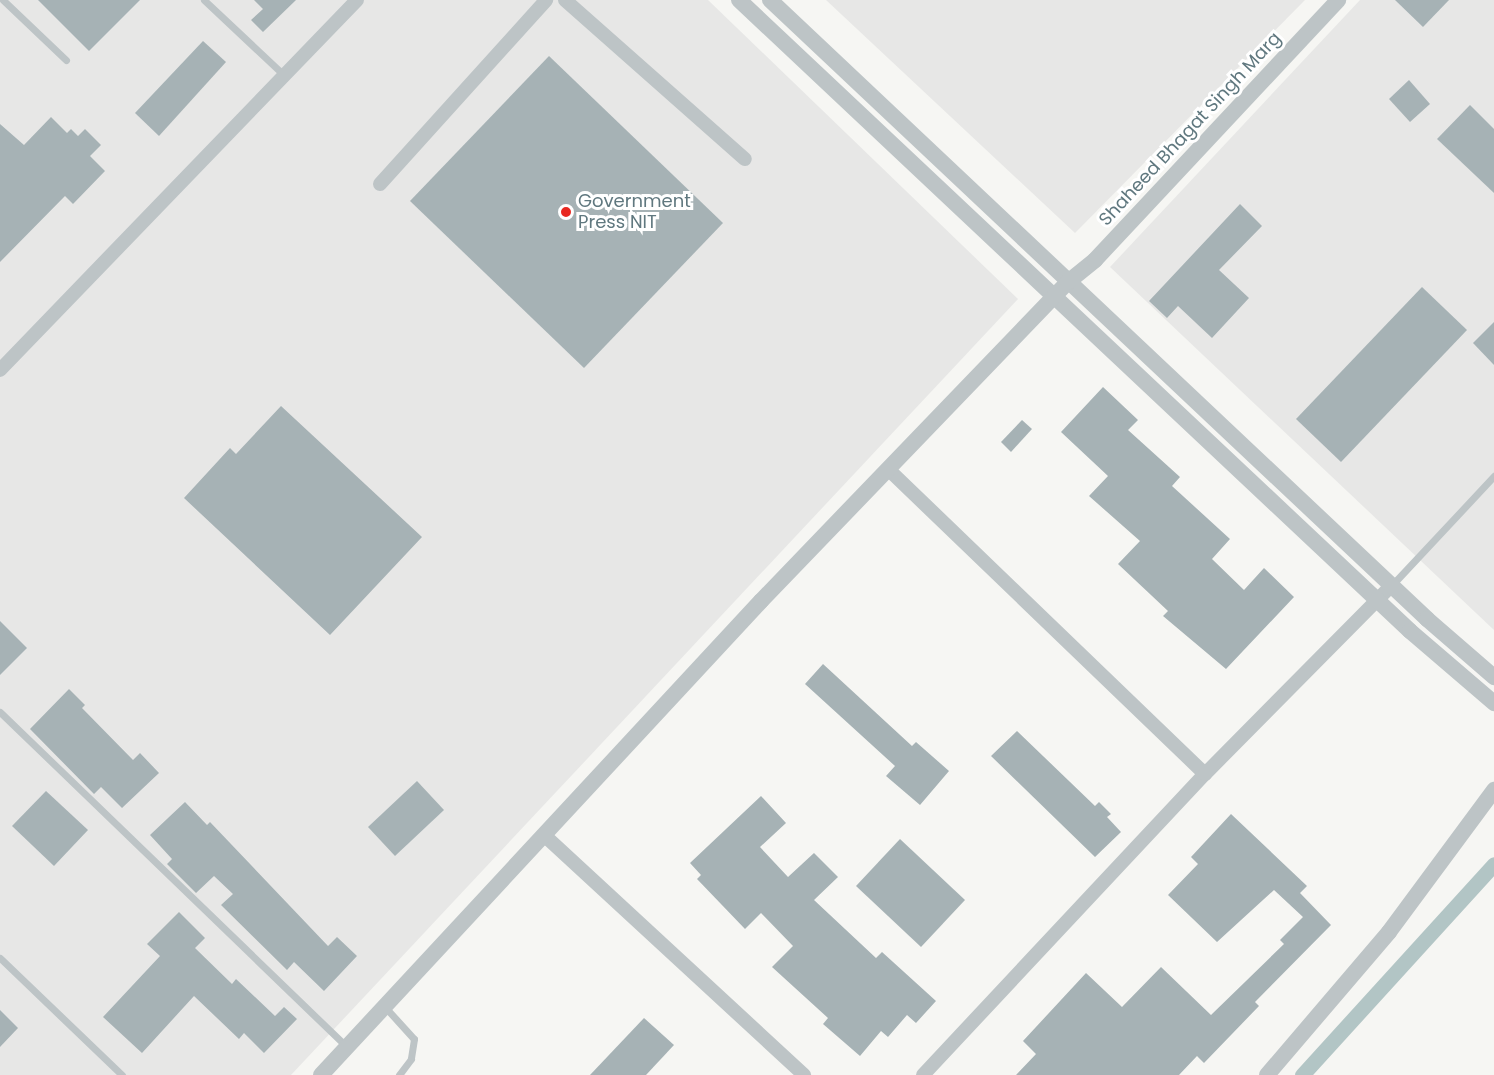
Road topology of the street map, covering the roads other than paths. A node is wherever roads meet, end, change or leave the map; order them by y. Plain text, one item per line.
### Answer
1 (3, 0) edge
2 (204, 0) edge
3 (357, 0) edge
4 (546, 0) edge
5 (565, 0) edge
6 (739, 0) edge
7 (1338, 0) edge
8 (773, 1) edge
9 (66, 60) dead end
10 (285, 76) junction
11 (745, 159) dead end
12 (380, 183) dead end
13 (1068, 282) junction
14 (1054, 298) junction
15 (0, 370) edge
16 (888, 469) junction
17 (1494, 476) edge
18 (1390, 586) junction
19 (1377, 600) junction
20 (1494, 676) edge
21 (1494, 704) edge
22 (0, 712) edge
23 (1204, 774) junction
24 (1494, 790) edge
25 (544, 835) junction
26 (0, 958) edge
27 (384, 1007) junction
28 (347, 1047) junction
29 (324, 1074) edge
30 (123, 1075) edge
31 (399, 1075) edge
32 (804, 1075) edge
33 (922, 1075) edge
34 (1268, 1075) edge

1 - 9 lane
2 - 10 lane
3 - 10 street
4 - 12 street
5 - 11 street
6 - 14 street
7 - 13 street, Shaheed Bhagat Singh Marg
8 - 13 street
10 - 15 street
13 - 14 street, Shaheed Bhagat Singh Marg
13 - 18 street
14 - 16 street, Shaheed Bhagat Singh Marg
14 - 19 street
16 - 23 street
16 - 25 street, Shaheed Bhagat Singh Marg
17 - 18 lane
18 - 19 street
18 - 20 street
19 - 21 street
19 - 23 street
22 - 28 lane
23 - 33 street
24 - 34 street
25 - 27 street, Shaheed Bhagat Singh Marg
25 - 32 street
26 - 30 lane
27 - 28 street, Shaheed Bhagat Singh Marg
27 - 31 lane
28 - 29 street, Shaheed Bhagat Singh Marg

